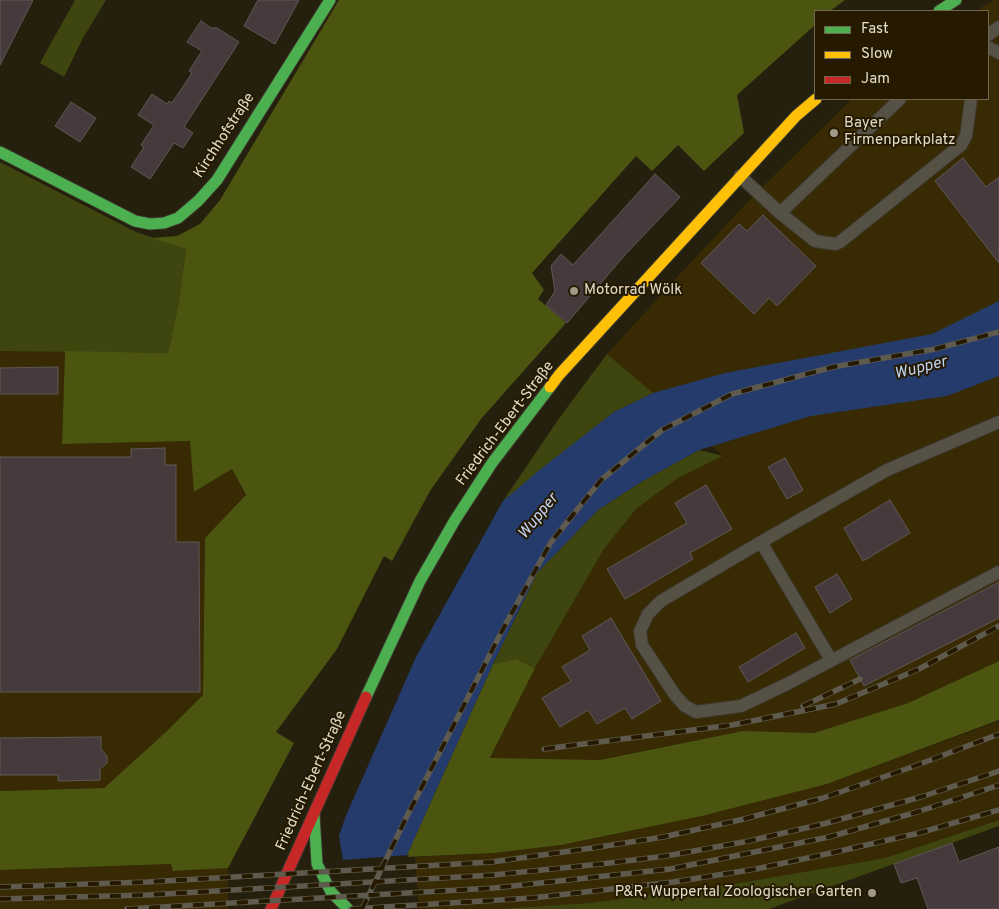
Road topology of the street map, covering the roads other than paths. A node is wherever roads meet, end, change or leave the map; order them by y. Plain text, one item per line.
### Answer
1 (330, 0) edge
2 (956, 0) edge
3 (941, 10) edge
4 (815, 100) edge
5 (899, 100) edge
6 (971, 100) edge
7 (0, 152) edge
8 (740, 176) junction
9 (780, 213) junction
10 (999, 422) edge
11 (761, 542) junction
12 (999, 572) edge
13 (832, 660) junction
14 (314, 814) junction
15 (271, 909) edge
16 (348, 909) edge

1 - 7 main road, Kirchhofstraße
2 - 3 main road
4 - 8 main road, Friedrich-Ebert-Straße
5 - 9 lane
6 - 9 lane
8 - 9 lane
8 - 14 main road, Friedrich-Ebert-Straße
10 - 11 lane
11 - 13 lane
11 - 13 lane
12 - 13 lane
14 - 15 main road, Friedrich-Ebert-Straße
14 - 16 main road

